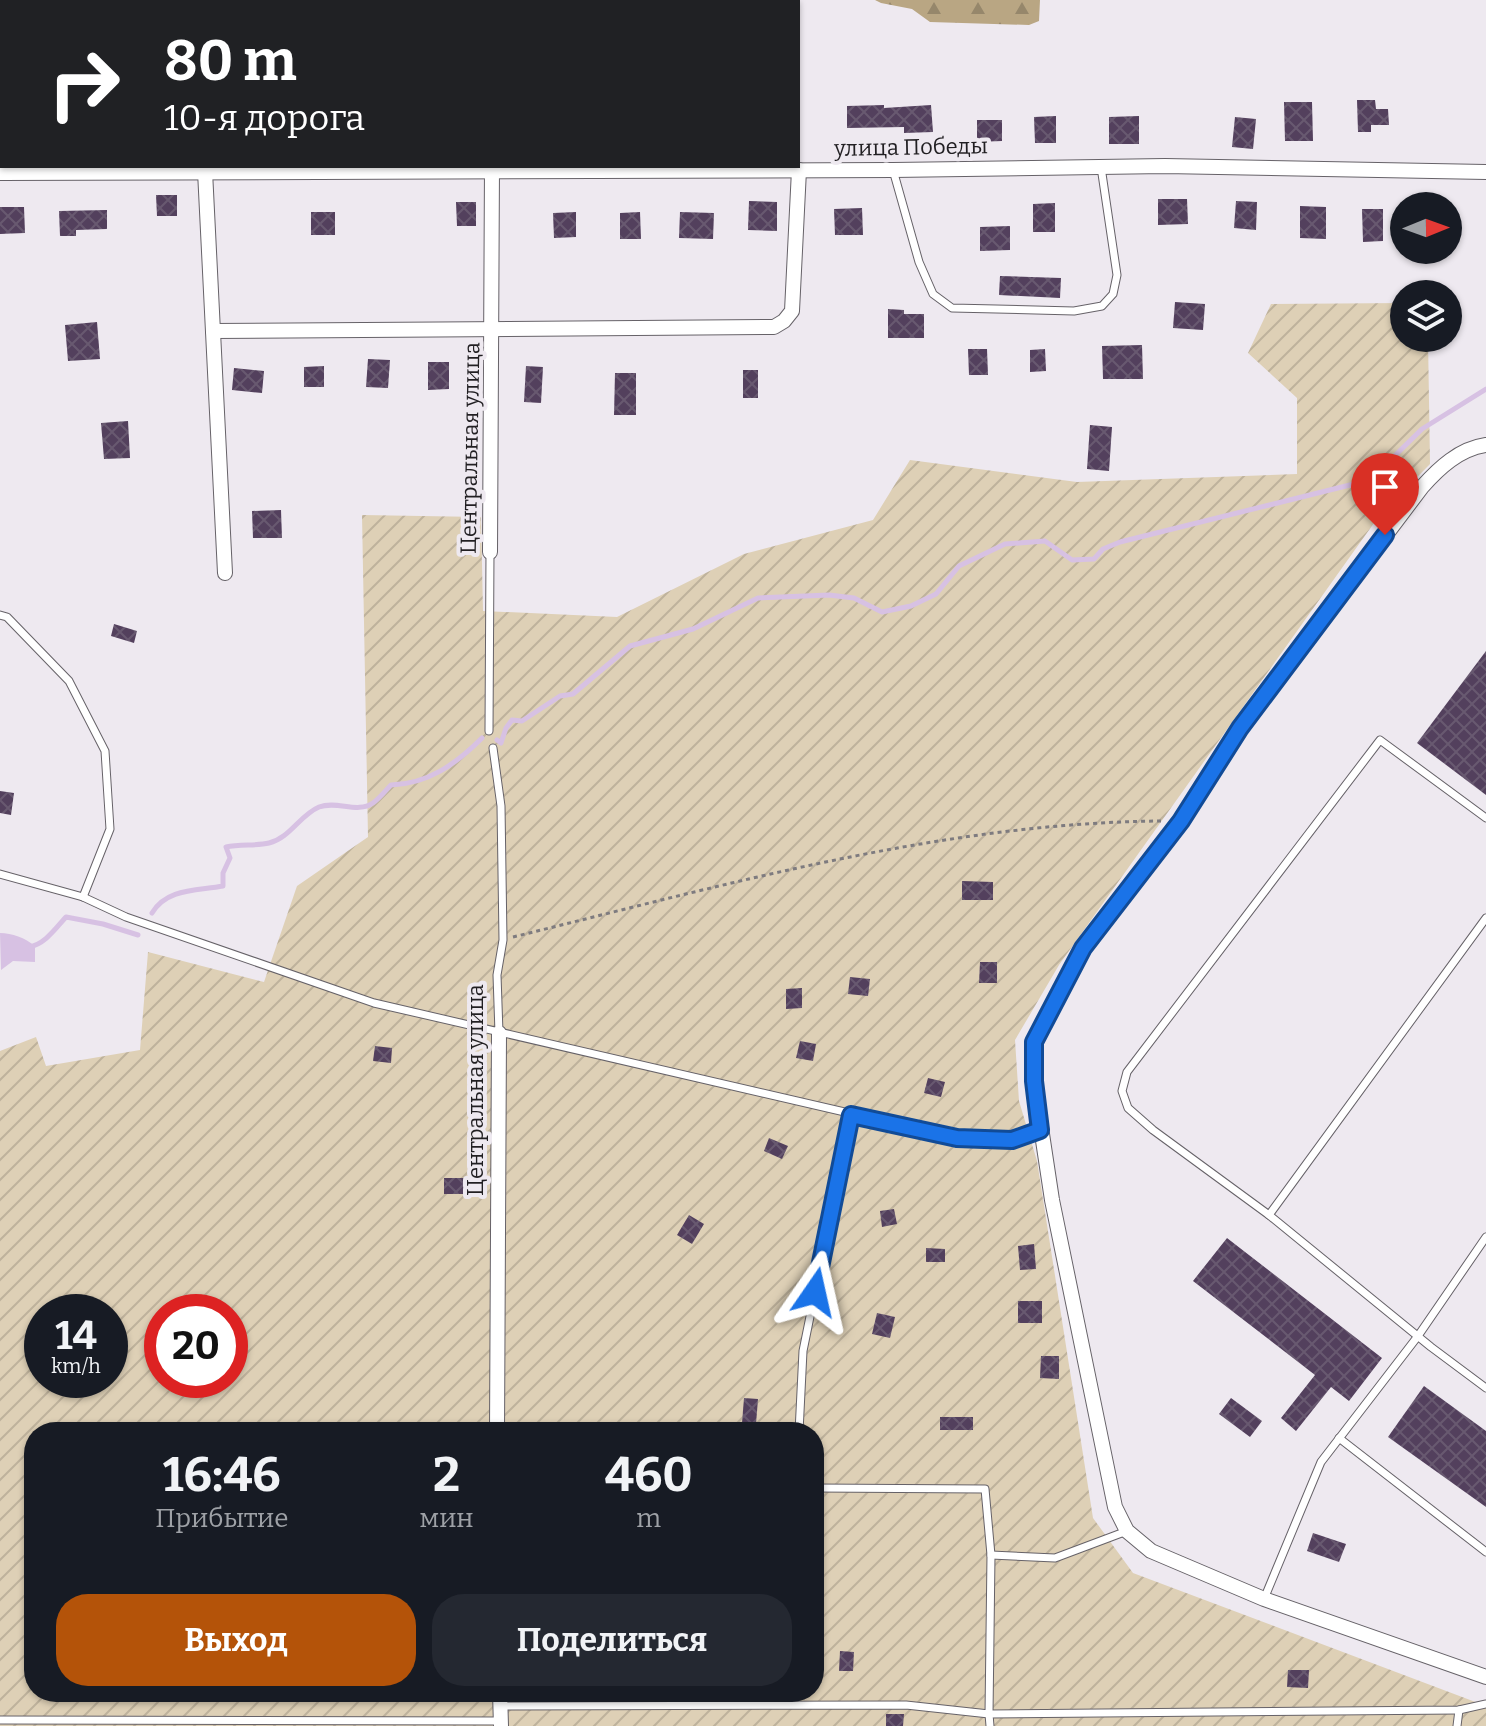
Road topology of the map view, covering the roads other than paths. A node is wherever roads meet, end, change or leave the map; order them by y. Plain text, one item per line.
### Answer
1 (1101, 167) junction
2 (492, 168) edge
3 (799, 170) junction
4 (893, 170) junction
5 (205, 171) junction
6 (1486, 172) edge
7 (0, 173) edge
8 (493, 328) junction
9 (213, 331) junction
10 (1486, 445) edge
11 (490, 552) joint
12 (225, 573) dead end
13 (0, 615) edge
14 (489, 731) dead end
15 (493, 748) dead end
16 (1486, 818) edge
17 (0, 874) edge
18 (83, 897) junction
19 (1486, 918) edge
20 (499, 1033) junction
21 (851, 1115) junction
22 (1040, 1130) junction
23 (1269, 1215) junction
24 (1486, 1237) edge
25 (1418, 1336) junction
26 (1486, 1388) edge
27 (497, 1422) edge
28 (799, 1422) edge
29 (1339, 1438) junction
30 (824, 1488) edge
31 (1127, 1531) junction
32 (1486, 1552) edge
33 (991, 1555) junction
34 (1264, 1599) junction
35 (1486, 1677) edge
36 (500, 1702) edge
37 (703, 1702) edge
38 (1486, 1704) edge
39 (1459, 1710) junction
40 (989, 1714) junction
41 (0, 1720) edge
42 (501, 1724) edge
43 (990, 1726) edge
44 (1457, 1726) edge

1 - 4 street, улица Победы
1 - 4 lane
1 - 6 street, улица Победы
2 - 3 street, улица Победы
2 - 5 street, улица Победы
2 - 8 street, Центральная улица
3 - 4 street, улица Победы
3 - 8 street
5 - 7 street, улица Победы
5 - 9 street
8 - 9 street
8 - 11 street, Центральная улица
9 - 12 street
10 - 22 street
11 - 14 lane, Центральная улица
13 - 18 lane
15 - 20 lane, Центральная улица
16 - 23 lane
17 - 18 lane
18 - 20 lane
19 - 23 lane
20 - 21 lane
20 - 27 street, Центральная улица
21 - 22 lane
21 - 28 lane
22 - 31 street
23 - 25 lane
24 - 25 lane
25 - 26 lane
25 - 29 lane
29 - 32 lane
29 - 34 lane
30 - 33 lane
31 - 33 lane
31 - 34 street
33 - 40 lane
34 - 35 street
36 - 42 street
37 - 40 lane
38 - 39 lane
39 - 40 lane
39 - 44 lane
40 - 43 lane
41 - 42 lane

